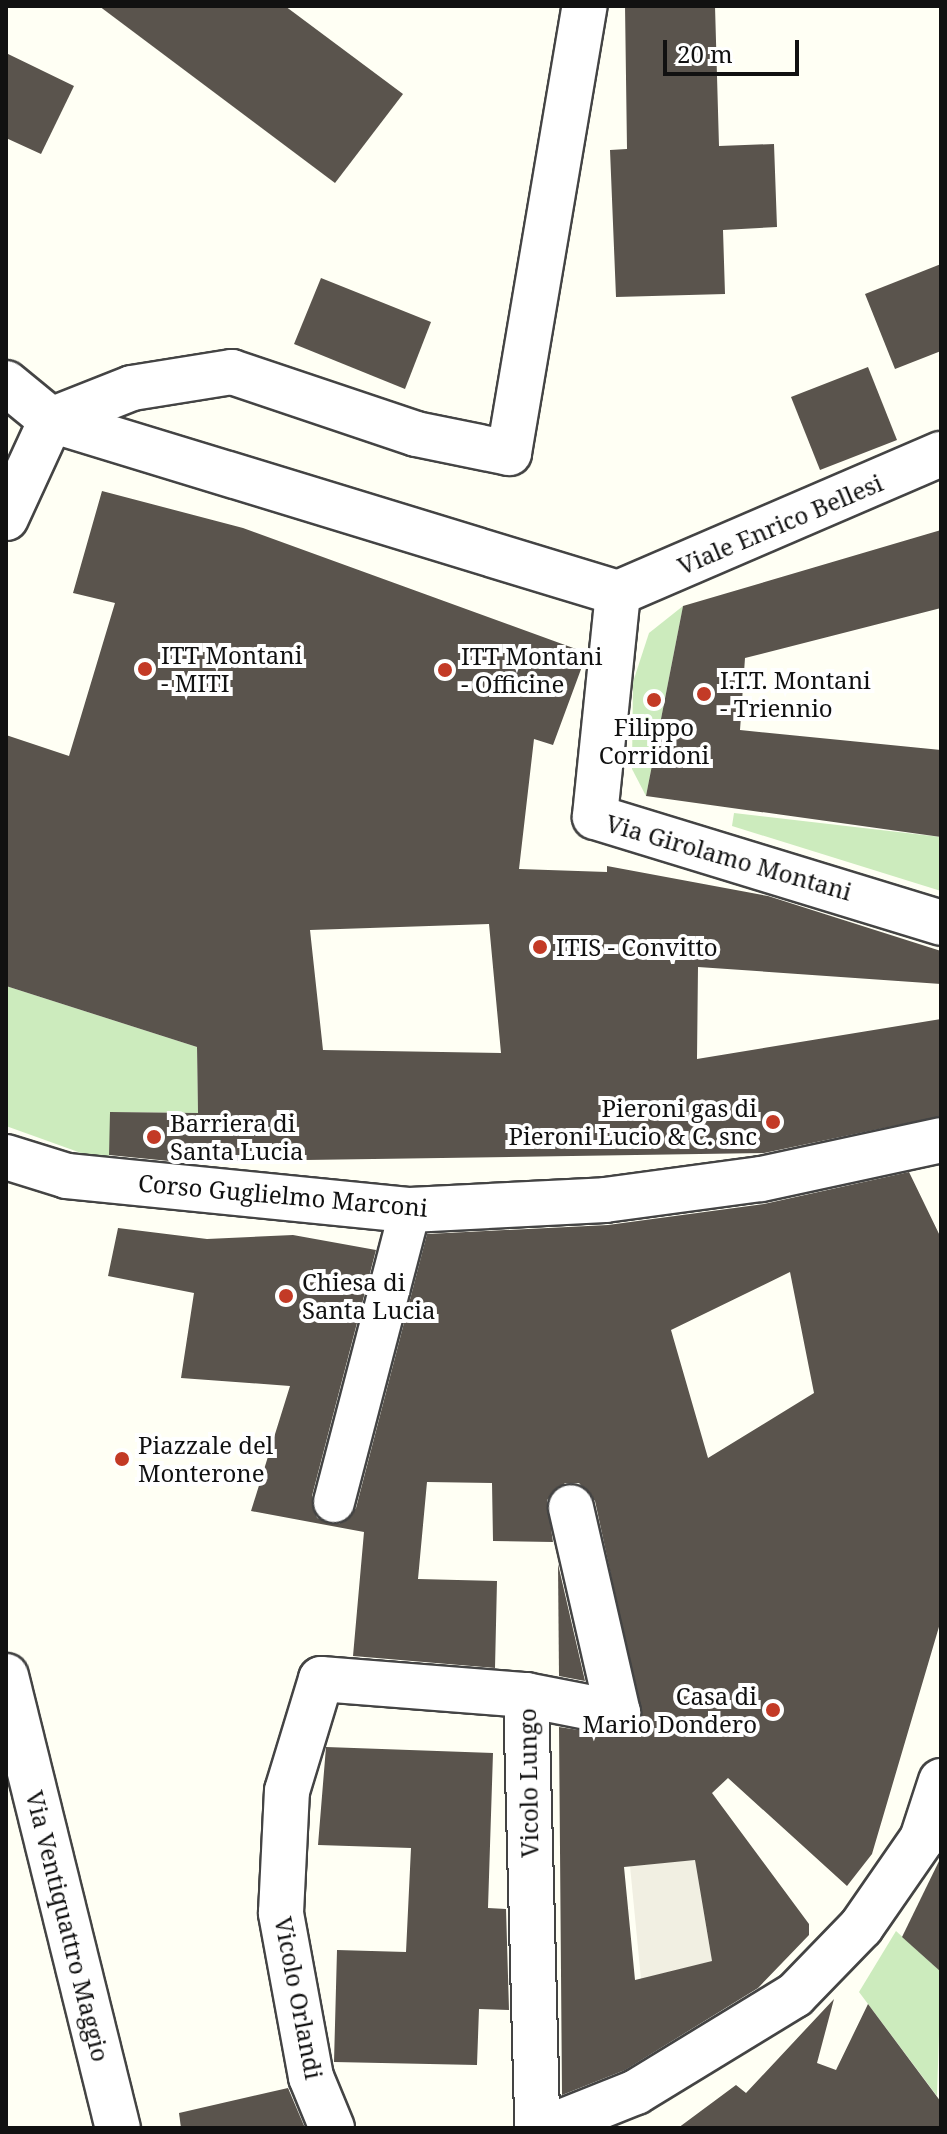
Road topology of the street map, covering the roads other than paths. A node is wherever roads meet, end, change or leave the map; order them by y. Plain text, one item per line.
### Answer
1 (585, 6) edge
2 (6, 383) edge
3 (51, 420) junction
4 (941, 454) edge
5 (6, 518) edge
6 (618, 593) junction
7 (941, 923) edge
8 (941, 1140) edge
9 (6, 1157) edge
10 (410, 1210) junction
11 (334, 1502) dead end
12 (571, 1507) dead end
13 (6, 1676) edge
14 (526, 1695) junction
15 (941, 1781) edge
16 (118, 2128) edge
17 (332, 2128) edge
18 (537, 2128) edge
19 (546, 2128) edge

1 - 3 street
2 - 3 street
3 - 5 street
3 - 6 street
4 - 6 street, Viale Enrico Bellesi
6 - 7 street, Via Girolamo Montani
8 - 10 street, Corso Guglielmo Marconi
9 - 10 street, Corso Guglielmo Marconi
10 - 11 street
12 - 14 street, Vicolo Lungo
13 - 16 street, Via Ventiquattro Maggio
14 - 17 street, Vicolo Orlandi
14 - 18 street, Vicolo Lungo
15 - 19 street

